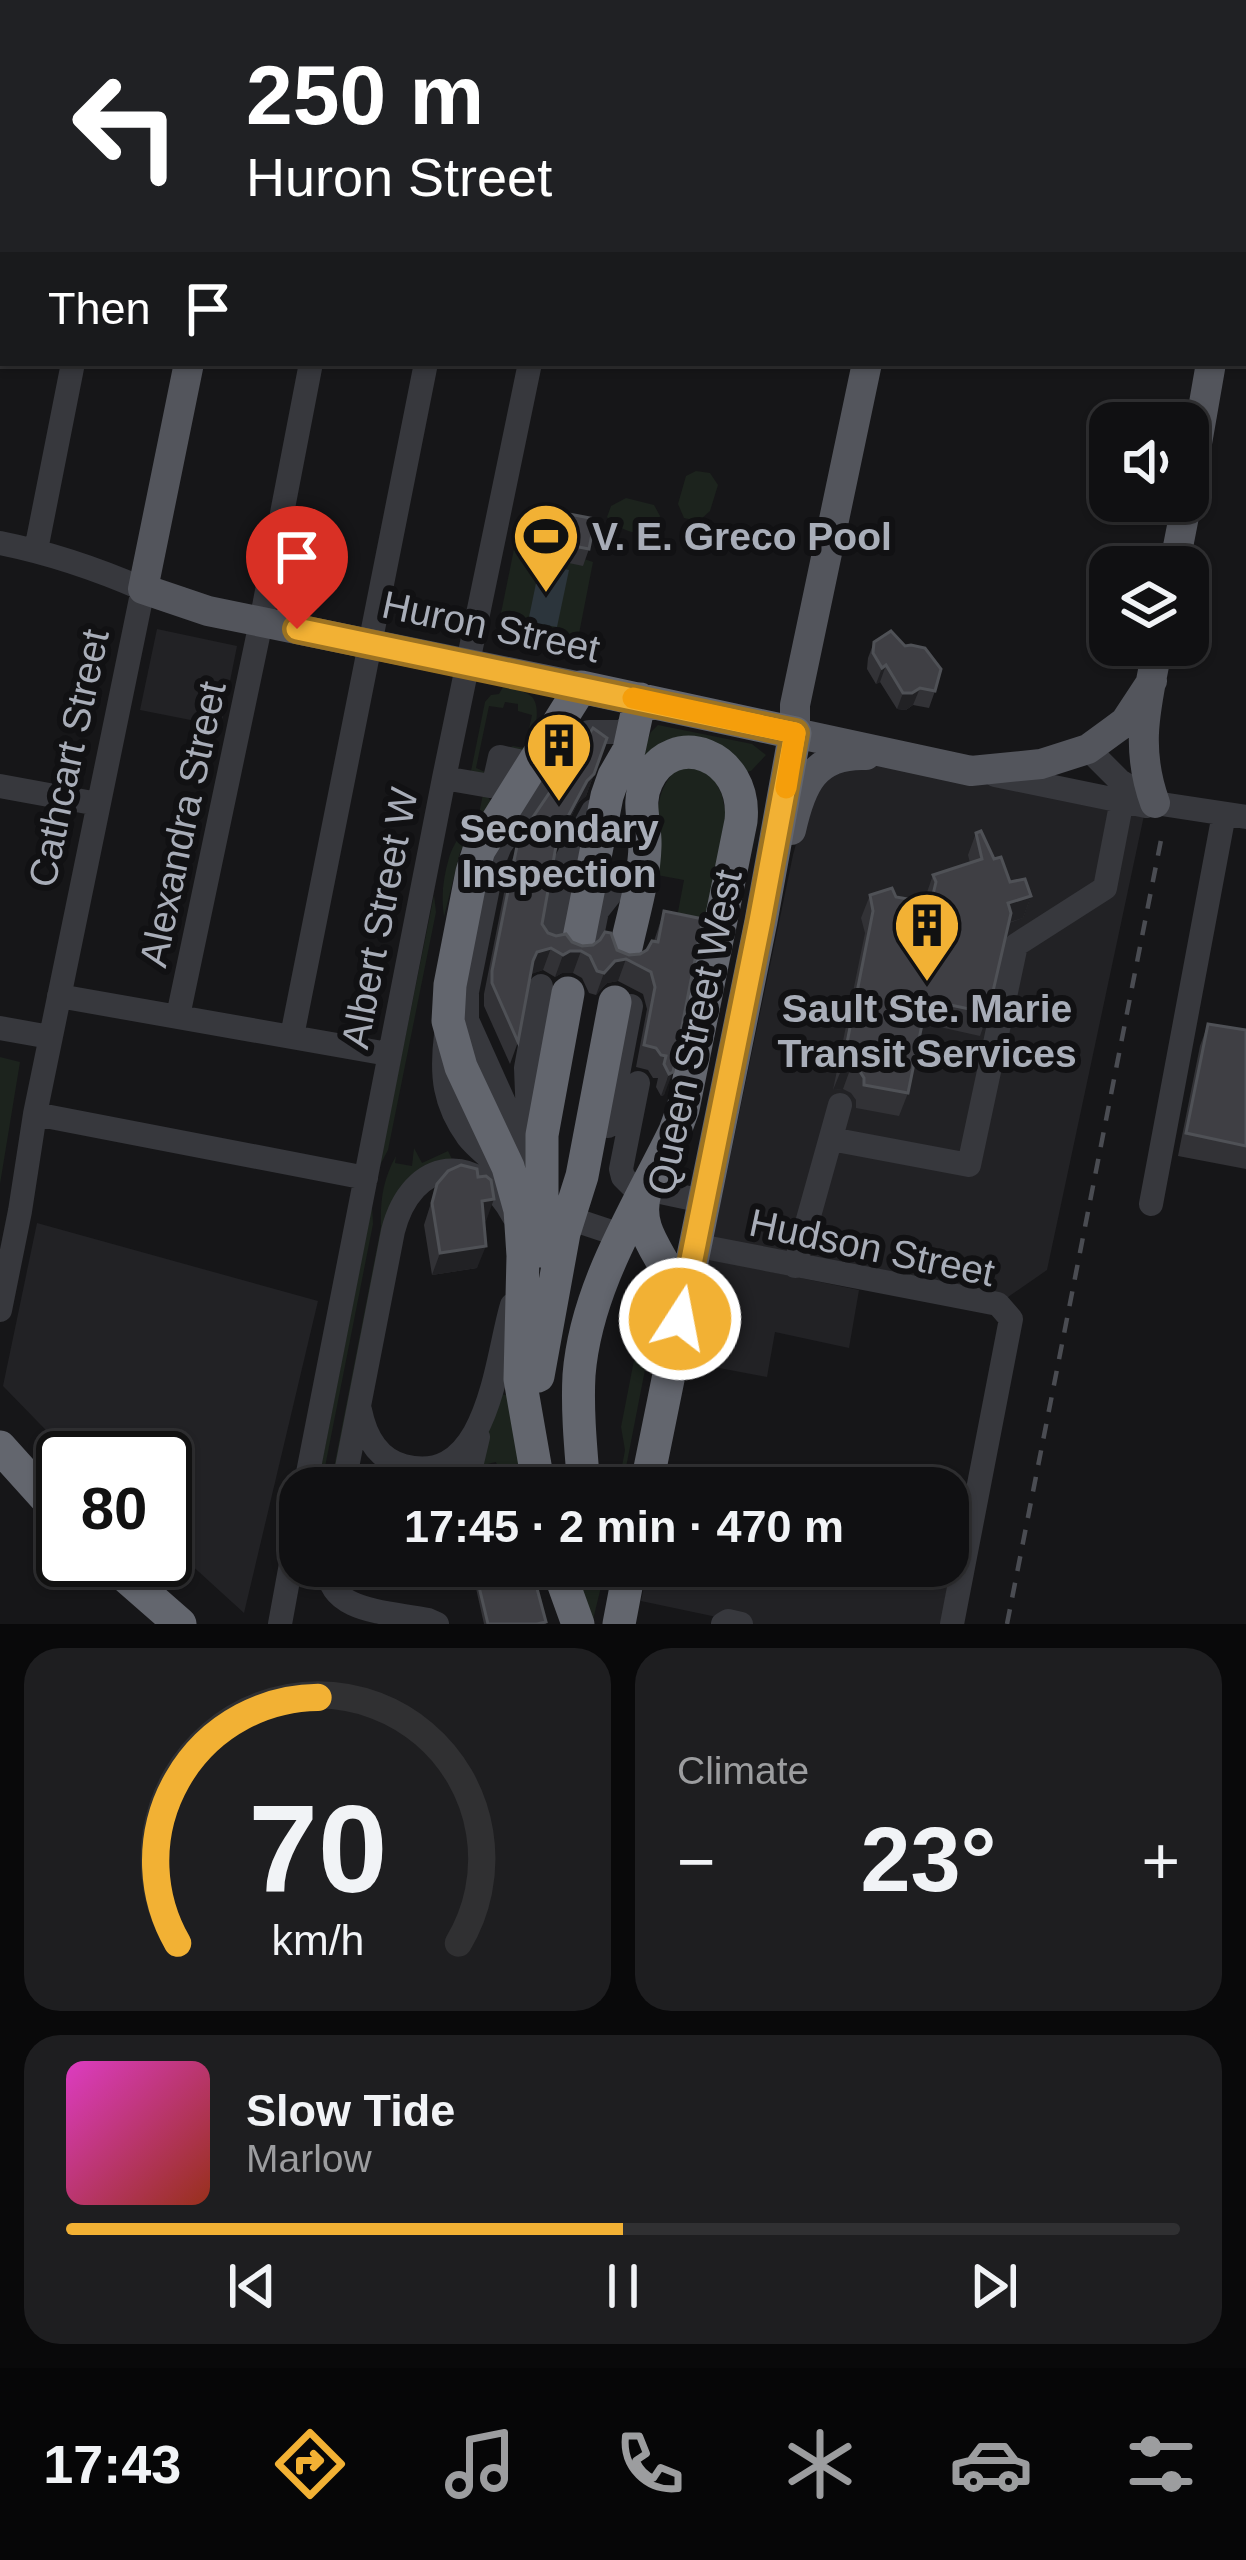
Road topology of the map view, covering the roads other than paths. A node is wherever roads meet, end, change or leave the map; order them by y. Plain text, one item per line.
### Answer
1 (72, 366) edge
2 (189, 366) edge
3 (310, 366) edge
4 (425, 366) edge
5 (529, 366) edge
6 (866, 366) edge
7 (1210, 366) edge
8 (1204, 402) edge
9 (0, 543) edge
10 (36, 550) junction
11 (143, 590) junction
12 (261, 622) junction
13 (369, 644) junction
14 (467, 664) junction
15 (1154, 666) edge
16 (1152, 681) junction
17 (581, 687) junction
18 (638, 710) junction
19 (795, 733) junction
20 (1088, 748) junction
21 (545, 757) junction
22 (904, 757) junction
23 (971, 771) junction
24 (444, 778) junction
25 (628, 785) junction
26 (0, 786) edge
27 (1122, 800) junction
28 (1155, 803) junction
29 (98, 804) junction
30 (1235, 816) edge
31 (636, 860) junction
32 (602, 891) junction
33 (760, 921) junction
34 (593, 949) junction
35 (59, 995) junction
36 (585, 996) junction
37 (178, 1016) junction
38 (0, 1028) edge
39 (292, 1036) junction
40 (50, 1037) junction
41 (388, 1054) junction
42 (638, 1084) dead end
43 (841, 1105) dead end
44 (35, 1114) junction
45 (831, 1139) junction
46 (525, 1171) junction
47 (366, 1178) junction
48 (646, 1190) junction
49 (703, 1201) junction
50 (1150, 1204) dead end
51 (623, 1236) junction
52 (545, 1243) junction
53 (694, 1245) junction
54 (796, 1266) junction
55 (0, 1310) edge
56 (680, 1319) junction
57 (361, 1398) junction
58 (482, 1423) junction
59 (1, 1449) edge
60 (309, 1467) edge
61 (347, 1467) edge
62 (471, 1467) edge
63 (535, 1467) edge
64 (539, 1467) edge
65 (583, 1467) edge
66 (650, 1467) edge
67 (36, 1487) edge
68 (138, 1587) edge
69 (287, 1587) edge
70 (332, 1587) edge
71 (565, 1587) edge
72 (626, 1587) edge
73 (180, 1624) edge
74 (280, 1624) edge
75 (437, 1624) edge
76 (578, 1624) edge
77 (619, 1624) edge
78 (723, 1624) edge
79 (741, 1624) edge
80 (952, 1624) edge

1 - 10 street
2 - 11 main road, Cathcart Street
3 - 12 street, Alexandra Street
4 - 13 street
5 - 14 street, Albert Street W
6 - 19 main road
7 - 8 main road
9 - 10 street, Huron Street
10 - 11 street, Huron Street
11 - 12 main road, Huron Street
11 - 29 street, Cathcart Street
12 - 13 main road, Huron Street
12 - 37 street, Alexandra Street
13 - 14 main road, Huron Street
13 - 39 street
14 - 17 main road, Huron Street
14 - 24 street, Albert Street W
15 - 16 main road
16 - 20 main road
16 - 28 main road
17 - 18 highway, Huron Street
17 - 21 highway
18 - 19 highway, Huron Street
18 - 21 street
18 - 25 highway
19 - 22 main road, Huron Street
19 - 33 highway, Queen Street West
20 - 23 main road, Huron Street
20 - 28 street, Huron Street
21 - 24 street
21 - 46 street
21 - 46 highway
22 - 23 main road, Huron Street
22 - 33 main road
23 - 27 street, Huron Street
24 - 41 street, Albert Street W
25 - 31 highway
25 - 32 highway
25 - 34 street
25 - 48 highway
26 - 29 street
27 - 28 street, Huron Street
27 - 45 street
28 - 30 street, Huron Street
29 - 35 street, Cathcart Street
30 - 50 street
31 - 32 street
31 - 34 highway
32 - 34 highway
32 - 34 street
33 - 49 highway, Queen Street West
35 - 37 street
35 - 40 street, Cathcart Street
36 - 46 highway
36 - 52 street
36 - 52 highway
37 - 39 street
38 - 40 street
39 - 41 street
40 - 44 street, Cathcart Street
41 - 47 street, Albert Street W
42 - 48 street
43 - 45 street
44 - 47 street
44 - 55 street, Cathcart Street
45 - 54 street
46 - 52 highway
47 - 60 street, Albert Street W
48 - 49 street
48 - 51 highway
48 - 56 highway
49 - 53 highway, Queen Street West
51 - 52 street
51 - 65 highway
52 - 57 street
52 - 58 street
52 - 63 highway
52 - 64 highway
53 - 54 street, Hudson Street
53 - 56 highway, Queen Street West
54 - 80 street, Hudson Street
56 - 66 highway, Queen Street West
57 - 58 street
57 - 61 street
58 - 62 street
59 - 67 highway
68 - 73 highway
69 - 74 street
70 - 75 street
71 - 76 highway
72 - 77 highway
78 - 79 street

